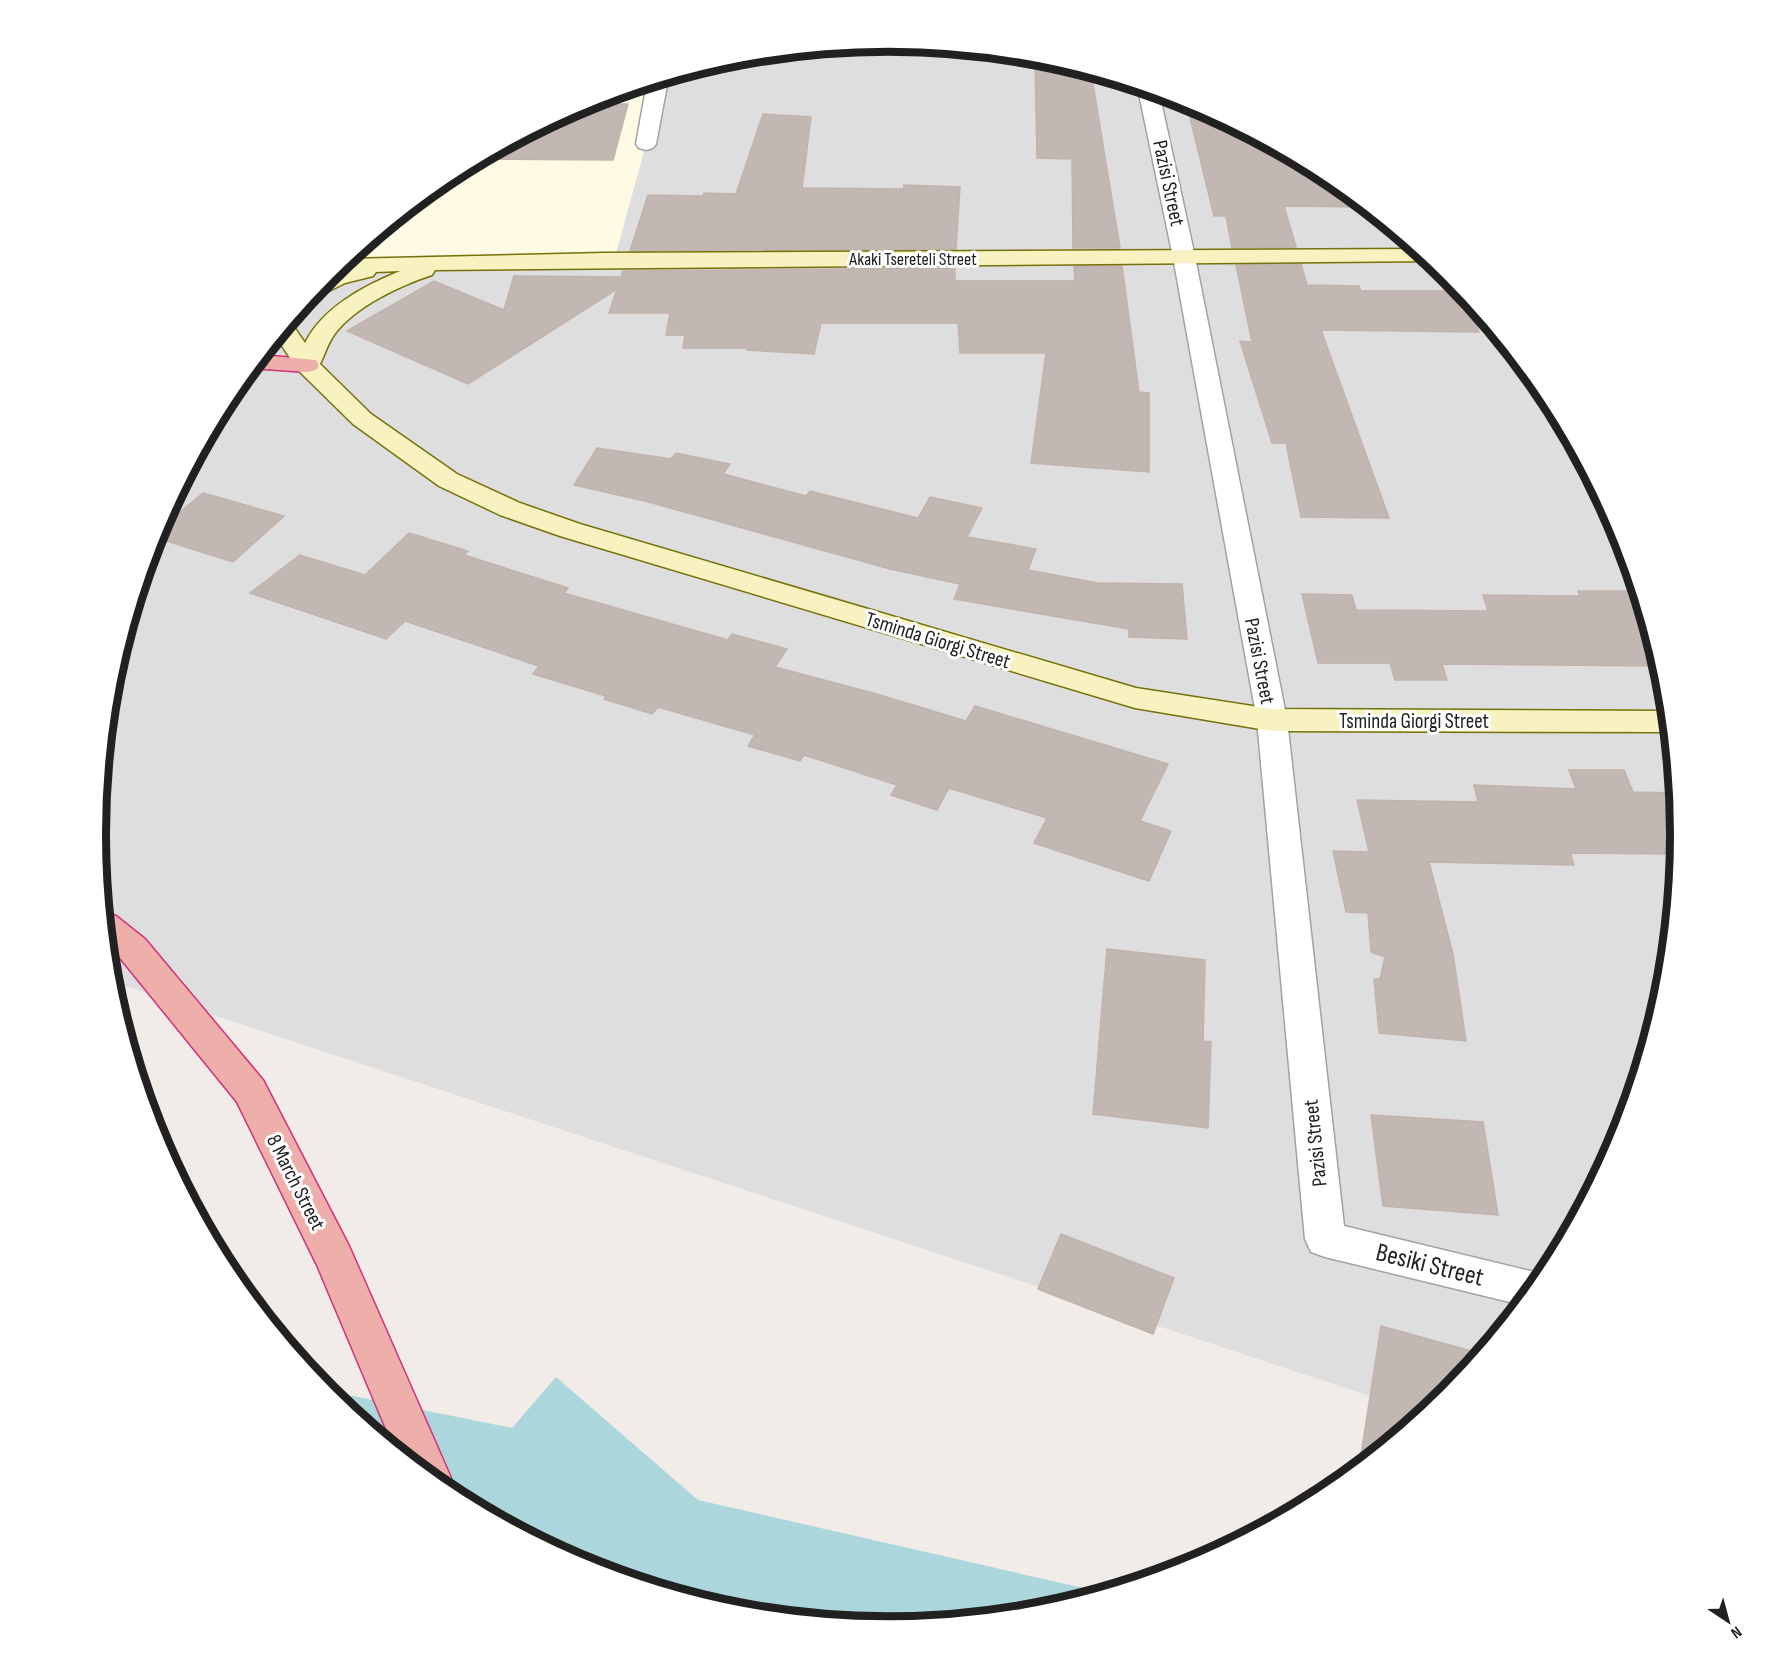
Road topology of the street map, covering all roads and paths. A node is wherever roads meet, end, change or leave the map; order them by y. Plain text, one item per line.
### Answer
1 (656, 88) edge
2 (1150, 98) edge
3 (646, 144) dead end
4 (1414, 256) edge
5 (1184, 257) junction
6 (455, 262) junction
7 (399, 263) junction
8 (353, 265) edge
9 (340, 277) edge
10 (287, 335) edge
11 (265, 363) edge
12 (308, 365) junction
13 (1272, 720) junction
14 (1661, 722) edge
15 (113, 932) edge
16 (1325, 1239) joint
17 (1525, 1287) edge
18 (422, 1462) edge

1 - 3 street
2 - 5 street, Pazisi Street
4 - 5 main road, Akaki Tsereteli Street
5 - 6 main road, Akaki Tsereteli Street
5 - 13 street, Pazisi Street
6 - 7 main road, Akaki Tsereteli Street
6 - 12 main road
7 - 8 main road, Akaki Tsereteli Street
7 - 9 main road, Akaki Tsereteli Street
10 - 12 main road, Tsminda Giorgi Street
11 - 12 highway
12 - 13 main road, Tsminda Giorgi Street
13 - 14 main road, Tsminda Giorgi Street
13 - 16 street, Pazisi Street
15 - 18 highway, 8 March Street
16 - 17 street, Besiki Street

